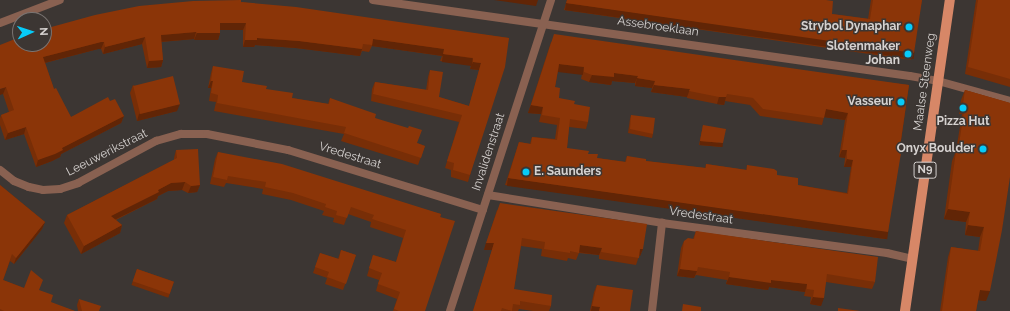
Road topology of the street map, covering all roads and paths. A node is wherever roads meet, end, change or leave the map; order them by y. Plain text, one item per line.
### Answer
1 (60, 0) edge
2 (374, 0) edge
3 (551, 0) edge
4 (950, 0) edge
5 (0, 23) edge
6 (544, 23) junction
7 (938, 81) junction
8 (1010, 101) edge
9 (207, 134) joint
10 (0, 170) edge
11 (488, 195) junction
12 (483, 210) junction
13 (662, 223) junction
14 (912, 259) junction
15 (450, 311) edge
16 (652, 311) edge
17 (905, 311) edge

1 - 5 street
2 - 6 street, Assebroeklaan
3 - 6 street, Invalidenstraat
4 - 7 main road, Maalse Steenweg / N9
6 - 7 street, Assebroeklaan
6 - 11 street, Invalidenstraat
7 - 8 street, Assebroeklaan
7 - 14 main road, Maalse Steenweg / N9
9 - 10 street, Leeuwerikstraat
9 - 12 street, Vredestraat
11 - 12 street, Invalidenstraat
11 - 13 street, Vredestraat
12 - 15 street, Invalidenstraat
13 - 14 street, Vredestraat
13 - 16 street
14 - 17 main road, Maalse Steenweg / N9

